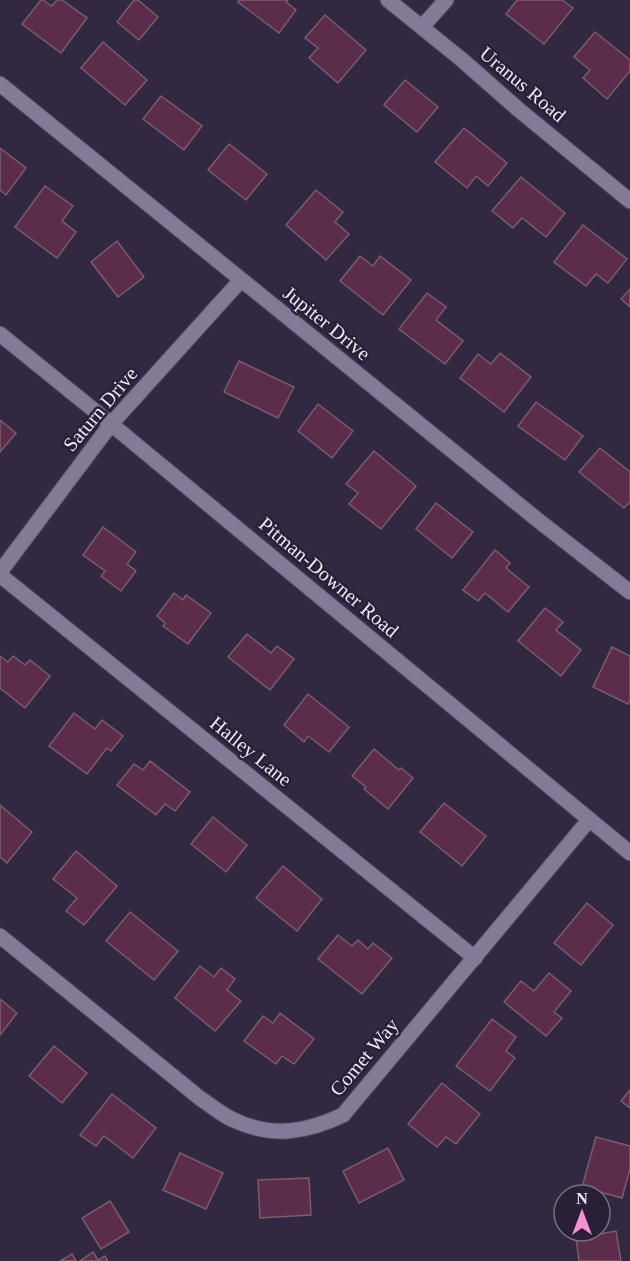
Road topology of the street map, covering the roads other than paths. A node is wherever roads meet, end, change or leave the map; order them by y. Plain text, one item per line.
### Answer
1 (388, 0) edge
2 (446, 0) edge
3 (422, 27) junction
4 (0, 84) edge
5 (630, 201) edge
6 (241, 280) junction
7 (0, 334) edge
8 (111, 424) junction
9 (0, 574) edge
10 (630, 592) edge
11 (589, 820) junction
12 (630, 853) edge
13 (0, 936) edge
14 (475, 958) junction

1 - 3 street, Uranus Road
2 - 3 street
3 - 5 street, Uranus Road
4 - 6 street, Jupiter Drive
6 - 8 street, Saturn Drive
6 - 10 street, Jupiter Drive
7 - 8 street, Pitman-Downer Road
8 - 9 street, Saturn Drive
8 - 11 street, Pitman-Downer Road
9 - 14 street, Halley Lane
11 - 12 street, Pitman-Downer Road
11 - 14 street, Comet Way
13 - 14 street, Comet Way

